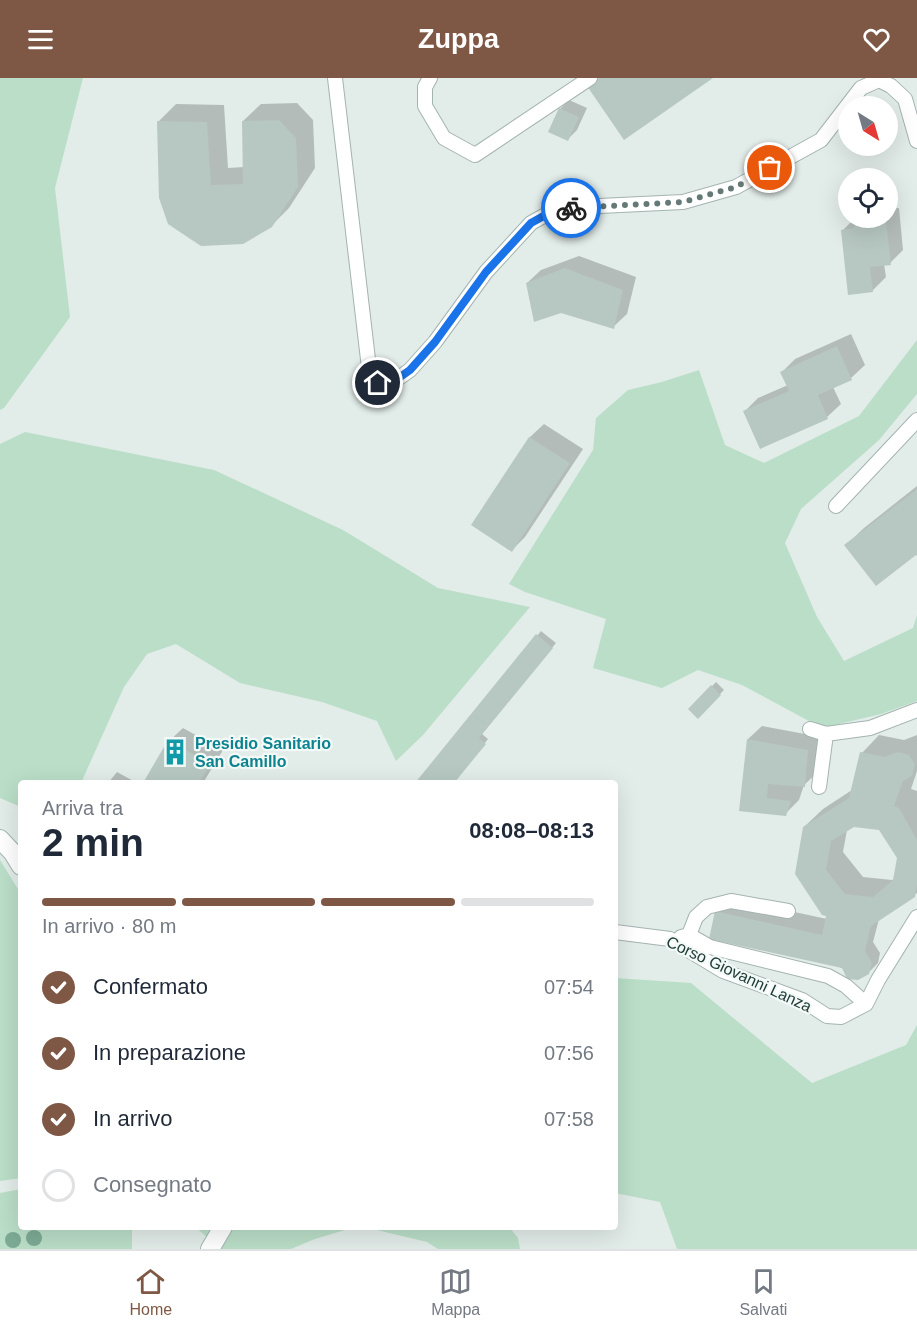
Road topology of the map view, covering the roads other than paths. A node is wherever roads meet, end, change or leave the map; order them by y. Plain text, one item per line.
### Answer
1 (335, 78) edge
2 (430, 78) edge
3 (590, 78) edge
4 (917, 141) edge
5 (917, 420) edge
6 (836, 506) dead end
7 (917, 710) edge
8 (810, 729) dead end
9 (826, 734) junction
10 (819, 787) dead end
11 (0, 839) edge
12 (18, 861) edge
13 (788, 911) dead end
14 (917, 917) edge
15 (618, 932) edge
16 (689, 935) junction
17 (670, 939) junction
18 (866, 1004) junction
19 (221, 1230) edge
20 (210, 1249) edge

1 - 4 lane
2 - 3 lane
5 - 6 lane
7 - 9 lane
8 - 9 lane
9 - 10 lane
11 - 12 street
13 - 16 lane
14 - 18 lane
15 - 17 lane, Corso Giovanni Lanza
16 - 17 lane
16 - 18 lane
17 - 18 lane, Corso Giovanni Lanza
19 - 20 street

